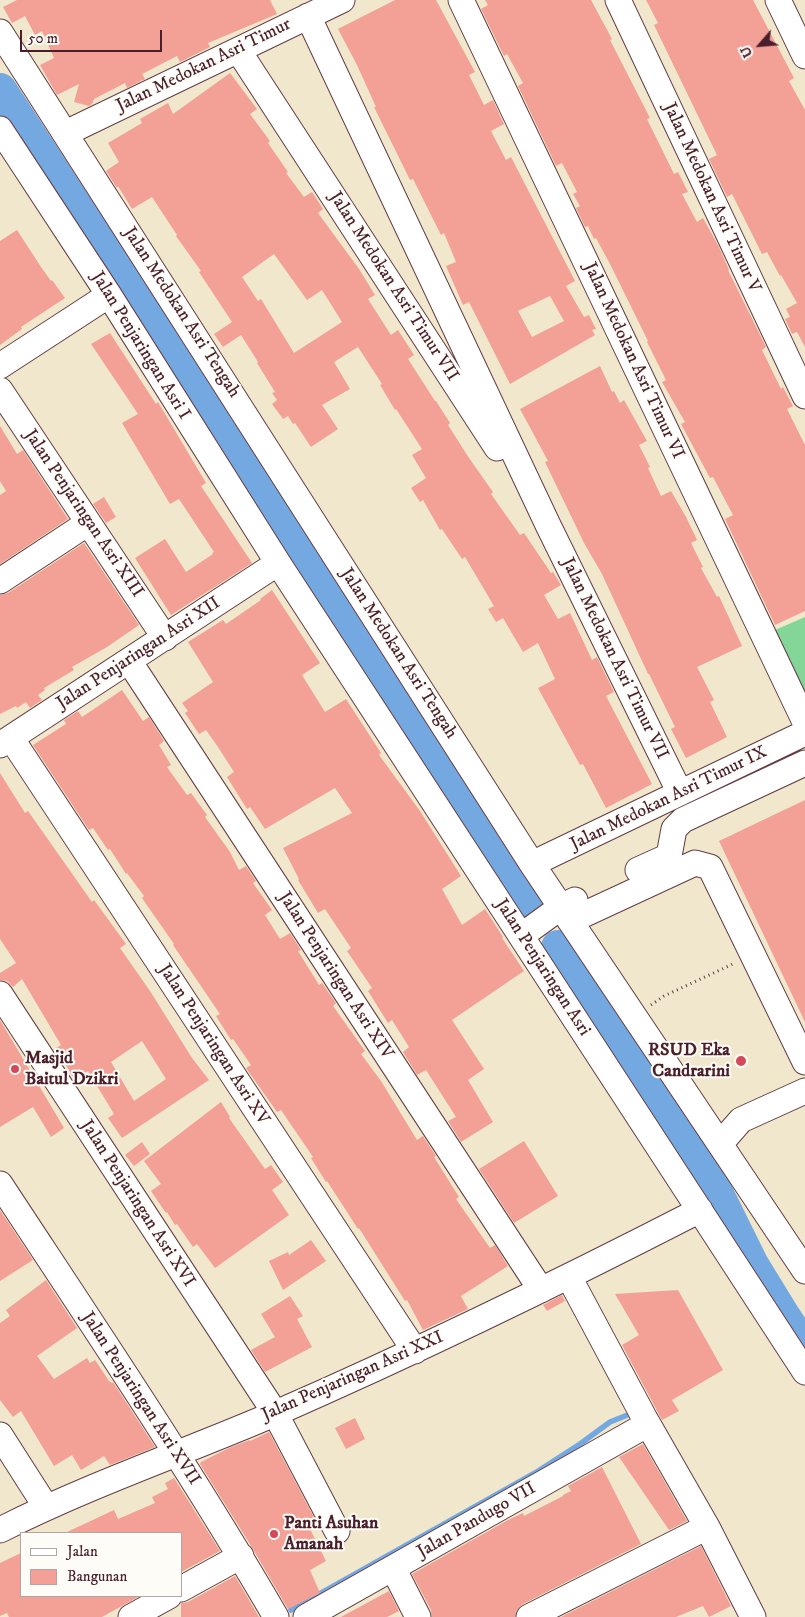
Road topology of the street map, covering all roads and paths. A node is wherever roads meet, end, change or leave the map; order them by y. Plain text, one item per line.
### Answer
1 (342, 0) edge
2 (461, 0) edge
3 (618, 0) edge
4 (778, 0) edge
5 (308, 16) junction
6 (0, 32) edge
7 (238, 50) junction
8 (805, 56) edge
9 (0, 129) edge
10 (66, 133) junction
11 (109, 295) junction
12 (0, 366) edge
13 (0, 390) edge
14 (805, 396) edge
15 (88, 523) junction
16 (548, 525) junction
17 (278, 563) junction
18 (0, 581) edge
19 (165, 638) junction
20 (129, 661) junction
21 (805, 722) edge
22 (805, 732) edge
23 (5, 742) edge
24 (805, 763) edge
25 (680, 793) junction
26 (532, 864) junction
27 (673, 864) junction
28 (566, 914) junction
29 (521, 936) junction
30 (753, 955) junction
31 (0, 994) edge
32 (635, 1017) junction
33 (805, 1062) edge
34 (805, 1090) edge
35 (720, 1144) junction
36 (0, 1184) edge
37 (700, 1210) junction
38 (805, 1271) edge
39 (568, 1277) junction
40 (541, 1290) junction
41 (415, 1350) junction
42 (805, 1372) edge
43 (274, 1414) junction
44 (644, 1416) junction
45 (0, 1435) edge
46 (177, 1455) junction
47 (46, 1507) junction
48 (707, 1527) junction
49 (0, 1530) edge
50 (337, 1531) dead end
51 (241, 1556) junction
52 (393, 1568) junction
53 (182, 1588) edge
54 (167, 1597) edge
55 (568, 1608) edge
56 (131, 1617) edge
57 (276, 1617) edge
58 (306, 1617) edge
59 (418, 1617) edge
60 (530, 1617) edge
61 (753, 1617) edge

1 - 5 street, Jalan Medokan Asri Timur
2 - 21 street, Jalan Medokan Asri Timur VI
3 - 14 street, Jalan Medokan Asri Timur V
4 - 8 street
5 - 7 street, Jalan Medokan Asri Timur
5 - 16 street, Jalan Medokan Asri Timur VII
6 - 10 street, Jalan Medokan Asri Tengah
7 - 10 street, Jalan Medokan Asri Timur
7 - 16 street, Jalan Medokan Asri Timur VII
9 - 11 street, Jalan Penjaringan Asri I
10 - 26 street, Jalan Medokan Asri Tengah
11 - 12 street
11 - 17 street, Jalan Penjaringan Asri I
13 - 15 street, Jalan Penjaringan Asri XIII
15 - 18 street
15 - 19 street, Jalan Penjaringan Asri XIII
16 - 25 street, Jalan Medokan Asri Timur VII
17 - 19 street, Jalan Penjaringan Asri XII
17 - 29 street, Jalan Penjaringan Asri
19 - 20 street, Jalan Penjaringan Asri XII
20 - 23 street, Jalan Penjaringan Asri XII
20 - 40 street, Jalan Penjaringan Asri XIV
22 - 25 street, Jalan Medokan Asri Timur IX
23 - 41 street, Jalan Penjaringan Asri XV
24 - 27 street
25 - 26 street, Jalan Medokan Asri Timur IX
26 - 28 street, Jalan Medokan Asri Tengah
27 - 28 street
27 - 30 street
28 - 29 street
28 - 32 street, Jalan Medokan Asri Tengah
29 - 37 street, Jalan Penjaringan Asri
30 - 32 path
30 - 33 street
31 - 43 street, Jalan Penjaringan Asri XVI
32 - 35 street, Jalan Medokan Asri Tengah
34 - 35 street
35 - 38 street, Jalan Medokan Asri Tengah
36 - 46 street, Jalan Penjaringan Asri XVII
37 - 39 street, Jalan Penjaringan Asri XXI
37 - 42 street, Jalan Penjaringan Asri
39 - 40 street, Jalan Penjaringan Asri XXI
39 - 44 street
40 - 41 street, Jalan Penjaringan Asri XXI
41 - 43 street, Jalan Penjaringan Asri XXI
43 - 46 street, Jalan Penjaringan Asri XXI
43 - 50 street, Jalan Penjaringan Asri XVI
44 - 48 street
44 - 52 street, Jalan Pandugo VII
45 - 47 street
46 - 47 street, Jalan Penjaringan Asri XXI
46 - 51 street, Jalan Penjaringan Asri XVII
47 - 49 street, Jalan Penjaringan Asri XXI
48 - 55 street
48 - 61 street
51 - 53 street
51 - 57 street, Jalan Penjaringan Asri XVII
52 - 58 street, Jalan Pandugo VII
52 - 59 street
54 - 56 street
55 - 60 street

